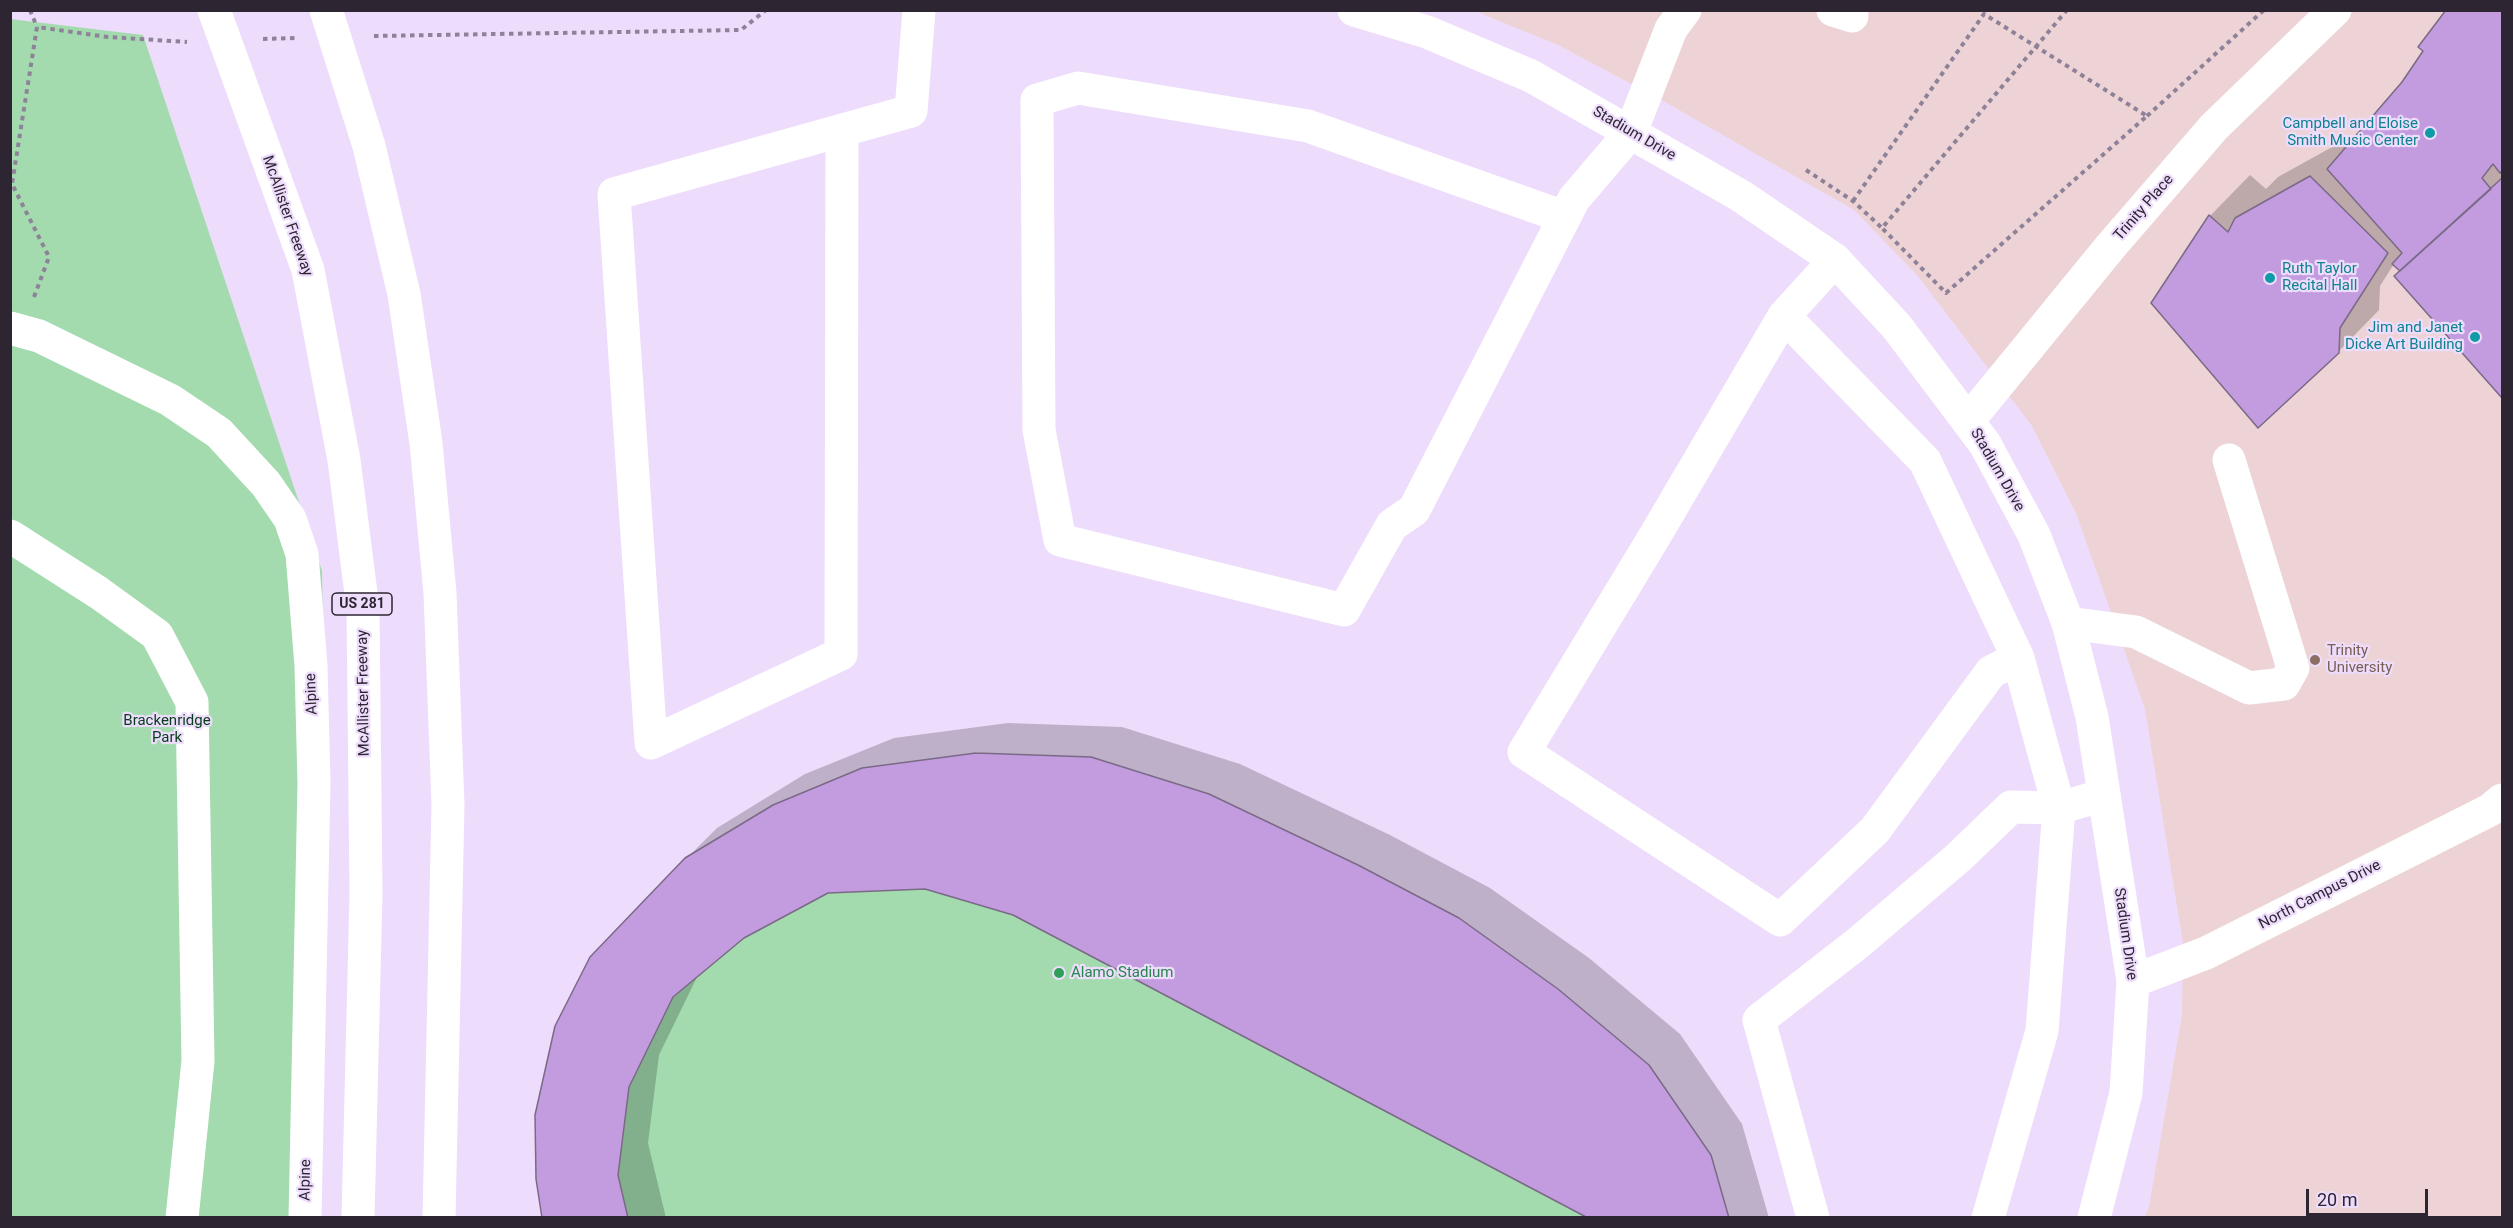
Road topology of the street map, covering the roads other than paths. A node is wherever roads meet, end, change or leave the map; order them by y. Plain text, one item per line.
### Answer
1 (214, 10) edge
2 (326, 10) edge
3 (919, 10) edge
4 (1354, 10) edge
5 (1685, 10) edge
6 (2335, 10) edge
7 (842, 130) junction
8 (1631, 132) junction
9 (1564, 217) junction
10 (1835, 260) junction
11 (1784, 316) junction
12 (16, 330) edge
13 (1968, 421) junction
14 (2229, 460) dead end
15 (10, 536) edge
16 (2068, 623) junction
17 (2019, 658) junction
18 (2104, 795) junction
19 (2502, 800) edge
20 (2059, 808) junction
21 (2133, 981) junction
22 (182, 1218) edge
23 (305, 1218) edge
24 (358, 1218) edge
25 (439, 1218) edge
26 (1813, 1218) edge
27 (1988, 1218) edge
28 (2094, 1218) edge

1 - 24 main road, McAllister Freeway / US 281
2 - 25 main road
3 - 7 main road
4 - 8 main road, Stadium Drive
5 - 8 main road
6 - 13 main road, Trinity Place
7 - 7 main road
8 - 9 main road
8 - 10 main road, Stadium Drive
9 - 9 main road
10 - 11 main road
10 - 13 main road, Stadium Drive
11 - 17 main road
11 - 17 main road
12 - 23 main road, Alpine
13 - 16 main road, Stadium Drive
14 - 16 main road
15 - 22 main road
16 - 18 main road, Stadium Drive
17 - 20 main road
18 - 20 main road
18 - 21 main road, Stadium Drive
19 - 21 main road, North Campus Drive
20 - 26 main road
20 - 27 main road
21 - 28 main road, Stadium Drive

